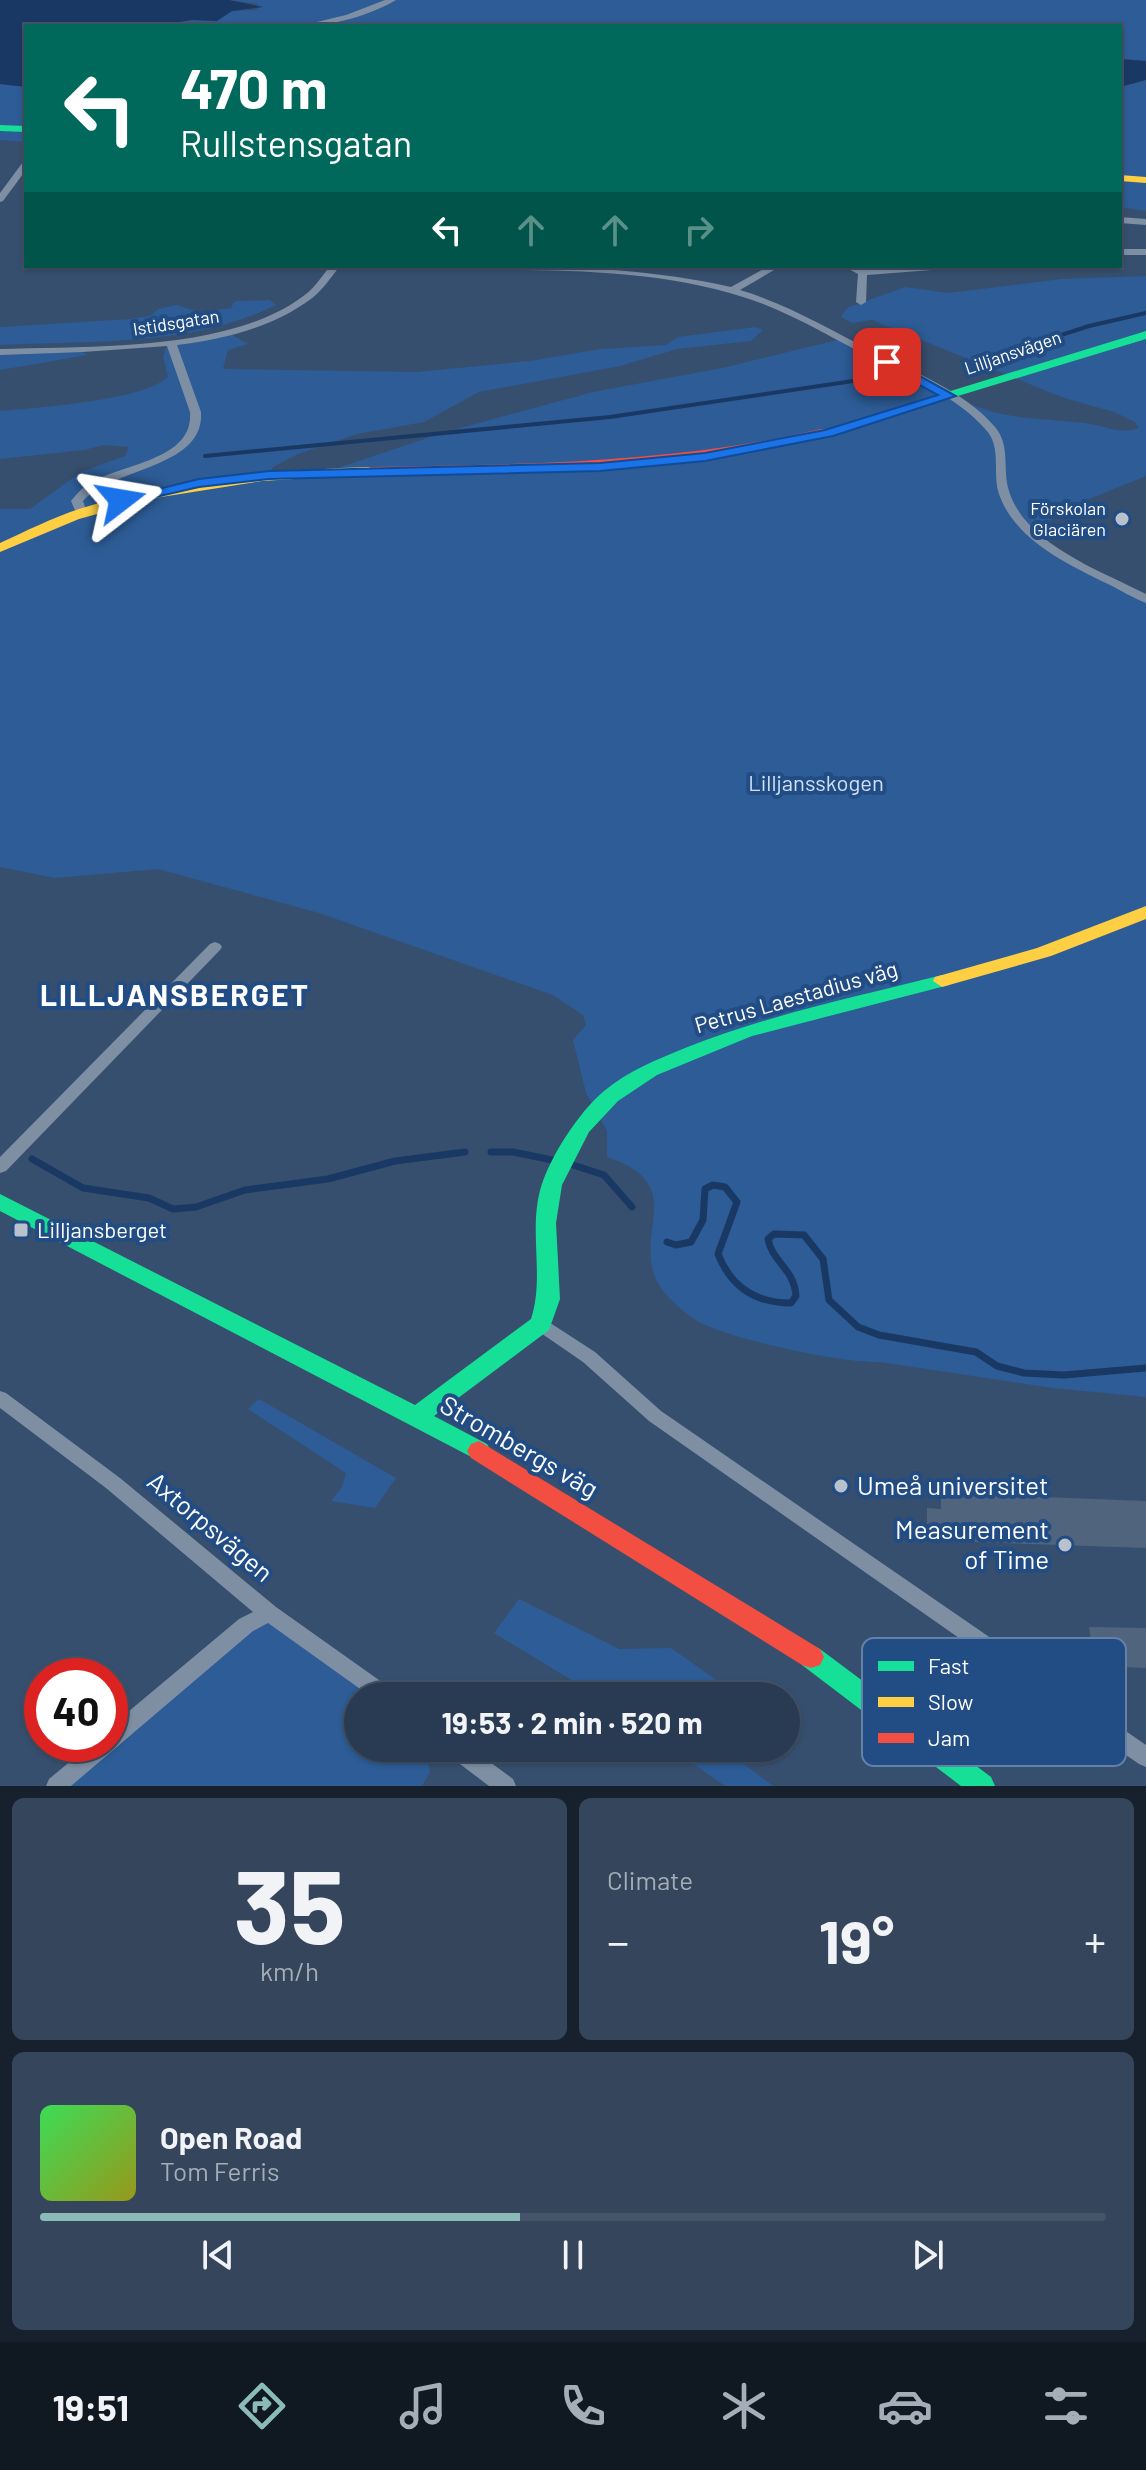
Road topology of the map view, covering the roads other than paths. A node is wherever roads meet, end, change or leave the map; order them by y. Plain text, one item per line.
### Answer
1 (392, 0) edge
2 (313, 24) edge
3 (0, 126) edge
4 (24, 127) edge
5 (24, 167) edge
6 (1122, 176) edge
7 (1146, 178) edge
8 (0, 199) edge
9 (1122, 220) edge
10 (1146, 225) edge
11 (1122, 227) edge
12 (1122, 252) edge
13 (1146, 252) edge
14 (1135, 254) junction
15 (1146, 261) edge
16 (333, 268) edge
17 (464, 268) edge
18 (772, 268) edge
19 (852, 268) edge
20 (922, 268) edge
21 (863, 273) junction
22 (733, 290) junction
23 (861, 302) dead end
24 (1146, 335) edge
25 (171, 343) junction
26 (0, 352) edge
27 (950, 396) junction
28 (81, 513) junction
29 (0, 548) edge
30 (1146, 599) edge
31 (1146, 912) edge
32 (215, 947) dead end
33 (0, 1167) edge
34 (0, 1202) edge
35 (541, 1324) junction
36 (0, 1398) edge
37 (416, 1417) junction
38 (269, 1613) junction
39 (975, 1638) edge
40 (366, 1682) edge
41 (862, 1695) edge
42 (128, 1725) edge
43 (1126, 1743) edge
44 (1146, 1757) edge
45 (84, 1762) edge
46 (474, 1762) edge
47 (956, 1766) edge
48 (56, 1786) edge
49 (506, 1786) edge
50 (982, 1786) edge

1 - 2 street
3 - 4 main road
5 - 8 street
6 - 7 main road
9 - 10 street
10 - 11 street
12 - 14 street
13 - 14 street
14 - 15 street
16 - 25 street, Istidsgatan
17 - 22 street
18 - 22 street
19 - 21 street
20 - 21 street
21 - 23 street
22 - 27 street
24 - 27 main road, Lilljansvägen
25 - 26 street, Istidsgatan
25 - 28 street
27 - 28 main road, Lilljansvägen
27 - 30 street
28 - 29 main road, Lilljansvägen
31 - 35 main road, Petrus Laestadius väg
32 - 33 street
34 - 37 main road, Strombergs väg
35 - 37 main road
35 - 39 street
36 - 38 street, Axtorpsvägen
37 - 41 main road, Strombergs väg
38 - 40 street, Axtorpsvägen
38 - 42 street
43 - 44 street
45 - 48 street
46 - 49 street
47 - 50 main road, Strombergs väg

